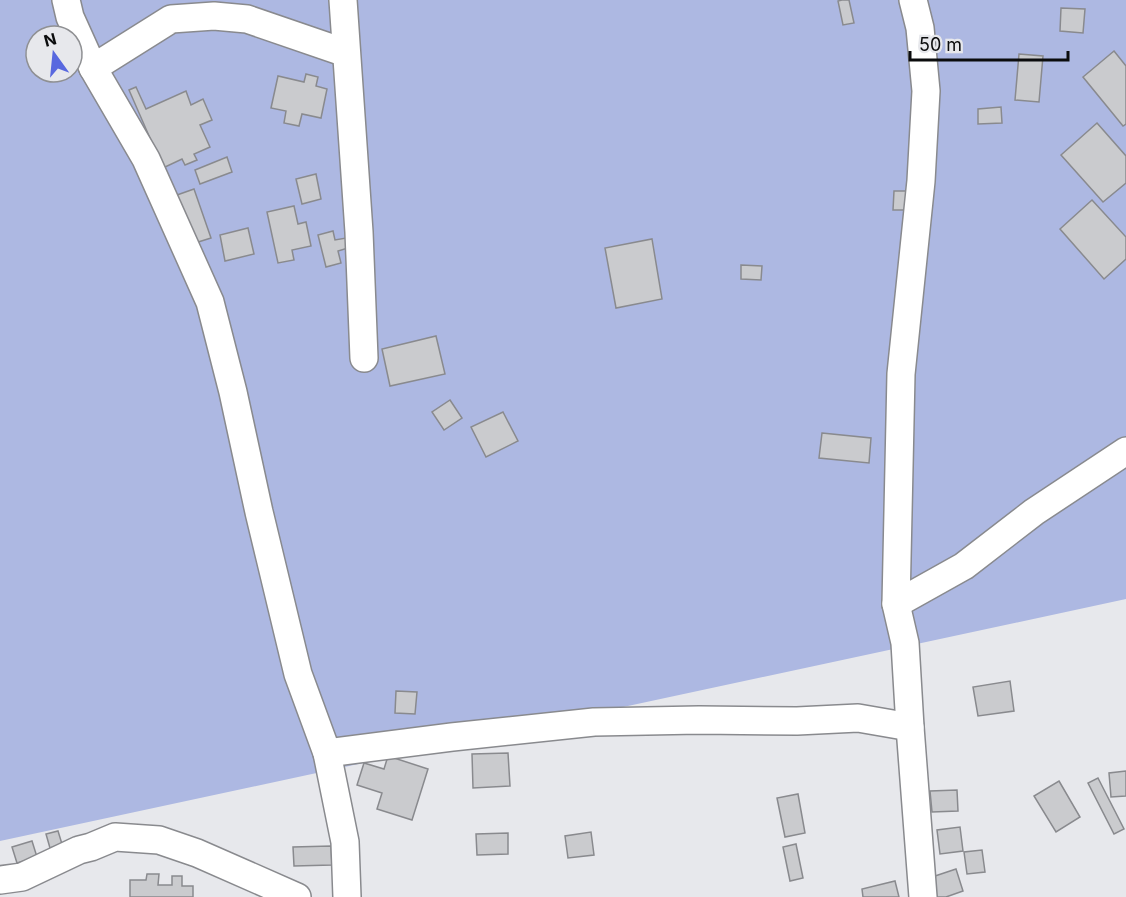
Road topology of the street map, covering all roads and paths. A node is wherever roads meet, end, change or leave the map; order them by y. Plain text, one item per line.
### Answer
1 (66, 0) edge
2 (344, 0) edge
3 (913, 0) edge
4 (346, 53) junction
5 (93, 68) junction
6 (364, 358) dead end
7 (1126, 451) edge
8 (896, 604) junction
9 (910, 728) junction
10 (327, 753) junction
11 (0, 880) edge
12 (297, 897) edge
13 (347, 897) edge
14 (923, 897) edge

1 - 5 street
2 - 4 street
3 - 8 street
4 - 5 street
4 - 6 street
5 - 10 street
7 - 8 street
8 - 9 street
9 - 10 street
9 - 14 street
10 - 13 street
11 - 12 street

